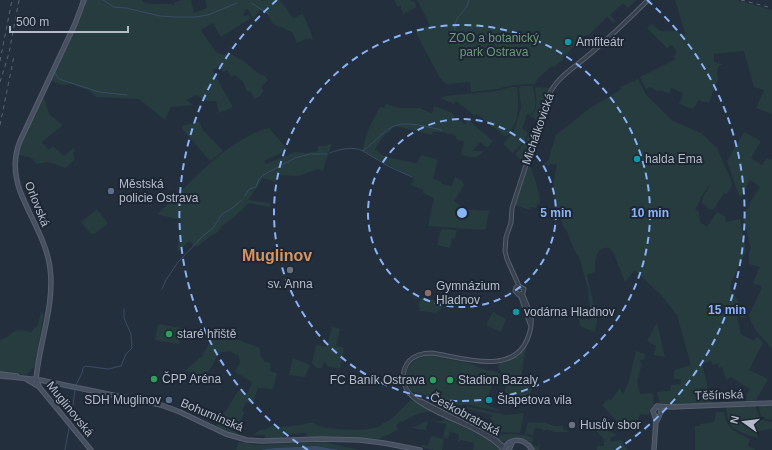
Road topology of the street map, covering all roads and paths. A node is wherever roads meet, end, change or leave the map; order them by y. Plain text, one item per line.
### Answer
1 (84, 0) edge
2 (648, 0) edge
3 (518, 286) junction
4 (521, 294) junction
5 (530, 328) junction
6 (1, 376) edge
7 (22, 378) junction
8 (36, 380) junction
9 (46, 382) junction
10 (39, 387) junction
11 (42, 391) junction
12 (415, 399) junction
13 (772, 403) edge
14 (660, 408) junction
15 (657, 416) junction
16 (495, 439) junction
17 (512, 442) junction
18 (655, 448) edge
19 (505, 449) edge
20 (91, 450) edge
21 (420, 450) edge
22 (530, 450) edge

1 - 8 main road, Orlovská
2 - 3 street, Michálkovická
3 - 4 street
3 - 4 street
4 - 5 street
4 - 5 street
5 - 12 street, Českobratrská
6 - 7 main road, Bohumínská
7 - 8 main road, Bohumínská
7 - 10 main road
8 - 9 main road, Bohumínská
8 - 10 main road, Muglinovská
9 - 11 main road
9 - 21 main road, Bohumínská
10 - 11 main road, Muglinovská
11 - 20 main road, Muglinovská
12 - 16 street, Českobratrská
12 - 19 street, Českobratrská
13 - 14 main road, Těšínská
14 - 15 main road
14 - 15 main road
15 - 18 main road
16 - 17 street
16 - 19 street, Českobratrská
17 - 19 main road
17 - 22 main road

